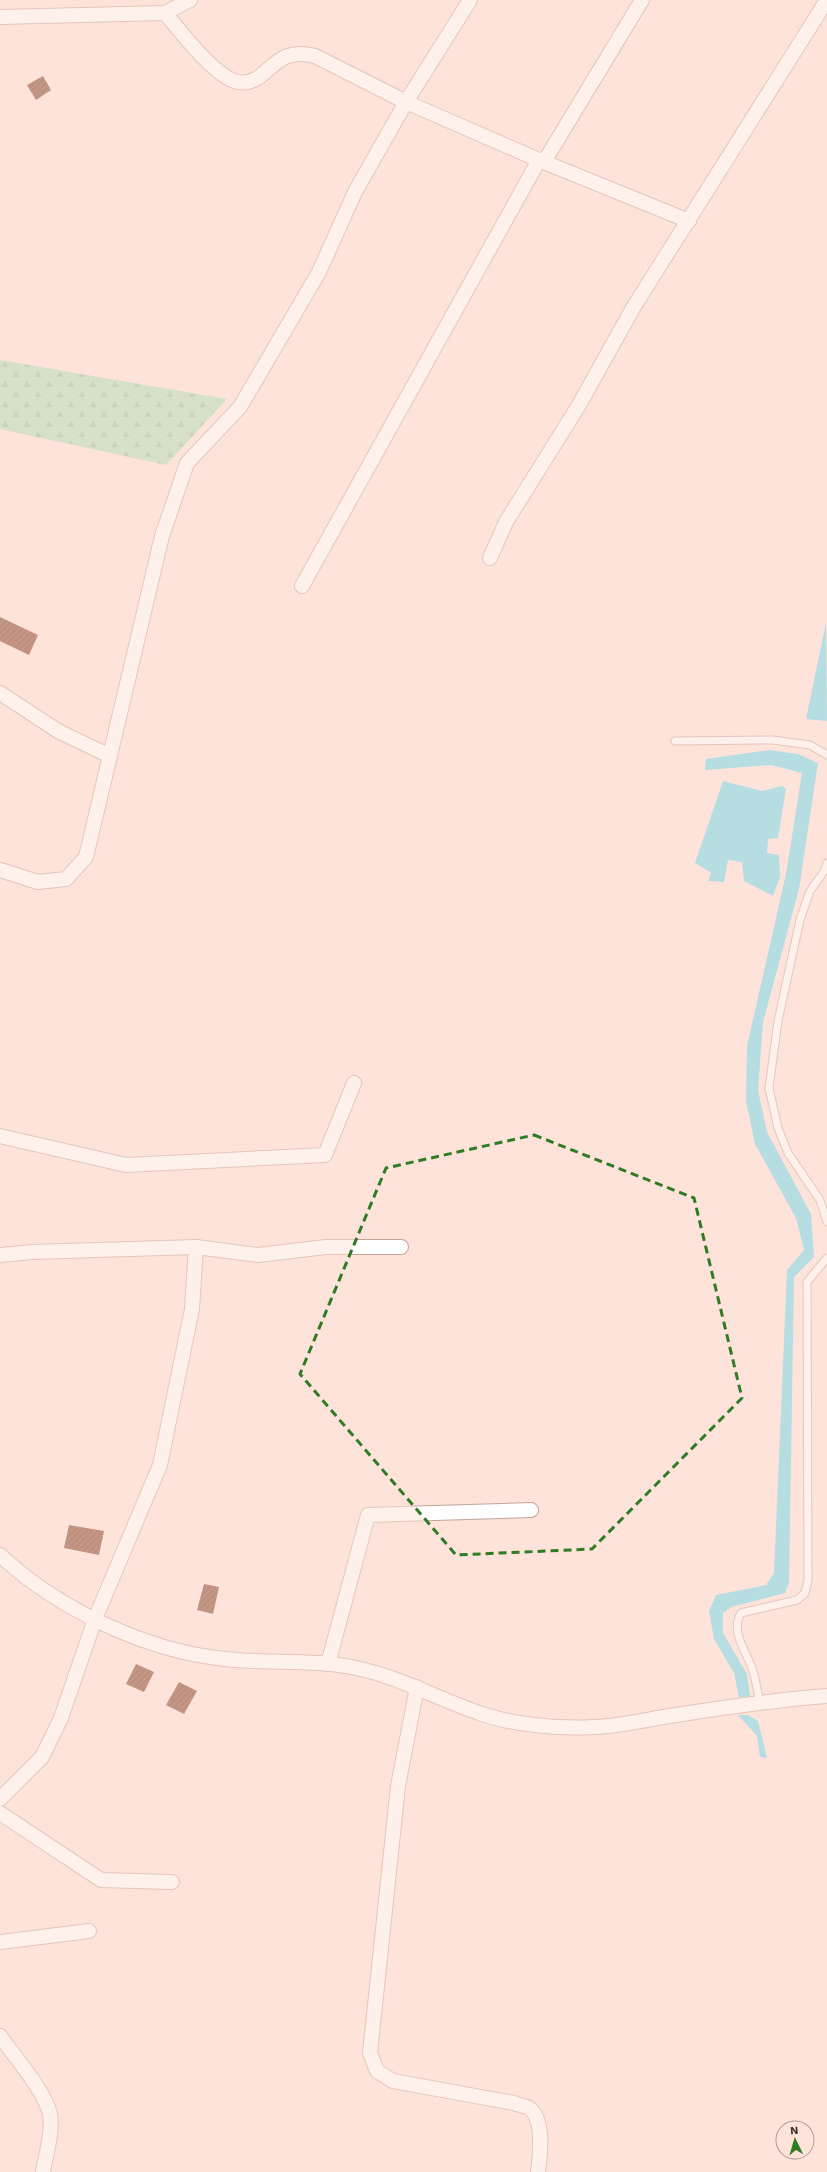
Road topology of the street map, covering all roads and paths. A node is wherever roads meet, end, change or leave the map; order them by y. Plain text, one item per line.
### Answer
1 (190, 0) edge
2 (470, 0) edge
3 (642, 0) edge
4 (827, 0) edge
5 (165, 14) junction
6 (0, 17) edge
7 (406, 102) junction
8 (542, 161) junction
9 (689, 221) junction
10 (490, 558) dead end
11 (302, 586) dead end
12 (0, 693) edge
13 (675, 741) dead end
14 (827, 755) edge
15 (110, 756) junction
16 (827, 863) edge
17 (0, 870) edge
18 (354, 1083) dead end
19 (0, 1136) edge
20 (827, 1222) edge
21 (196, 1247) junction
22 (401, 1247) dead end
23 (0, 1255) edge
24 (827, 1258) edge
25 (532, 1510) dead end
26 (0, 1555) edge
27 (95, 1619) junction
28 (328, 1664) junction
29 (417, 1687) junction
30 (827, 1696) edge
31 (760, 1702) junction
32 (0, 1799) edge
33 (0, 1813) edge
34 (172, 1882) dead end
35 (89, 1931) dead end
36 (0, 1942) edge
37 (0, 2036) edge
38 (43, 2172) edge
39 (538, 2172) edge

1 - 5 street
2 - 7 street
3 - 8 street
4 - 9 street
5 - 6 street
5 - 7 street
7 - 8 street
7 - 15 street
8 - 9 street
8 - 11 street
9 - 10 street
12 - 15 street
13 - 14 lane
15 - 17 street
16 - 20 lane
18 - 19 street
21 - 22 street
21 - 23 street
21 - 27 street
24 - 31 lane
25 - 28 street
26 - 27 street
27 - 28 street
27 - 32 street
28 - 29 street
29 - 31 street
29 - 39 street
30 - 31 street
33 - 34 street
35 - 36 street
37 - 38 street

